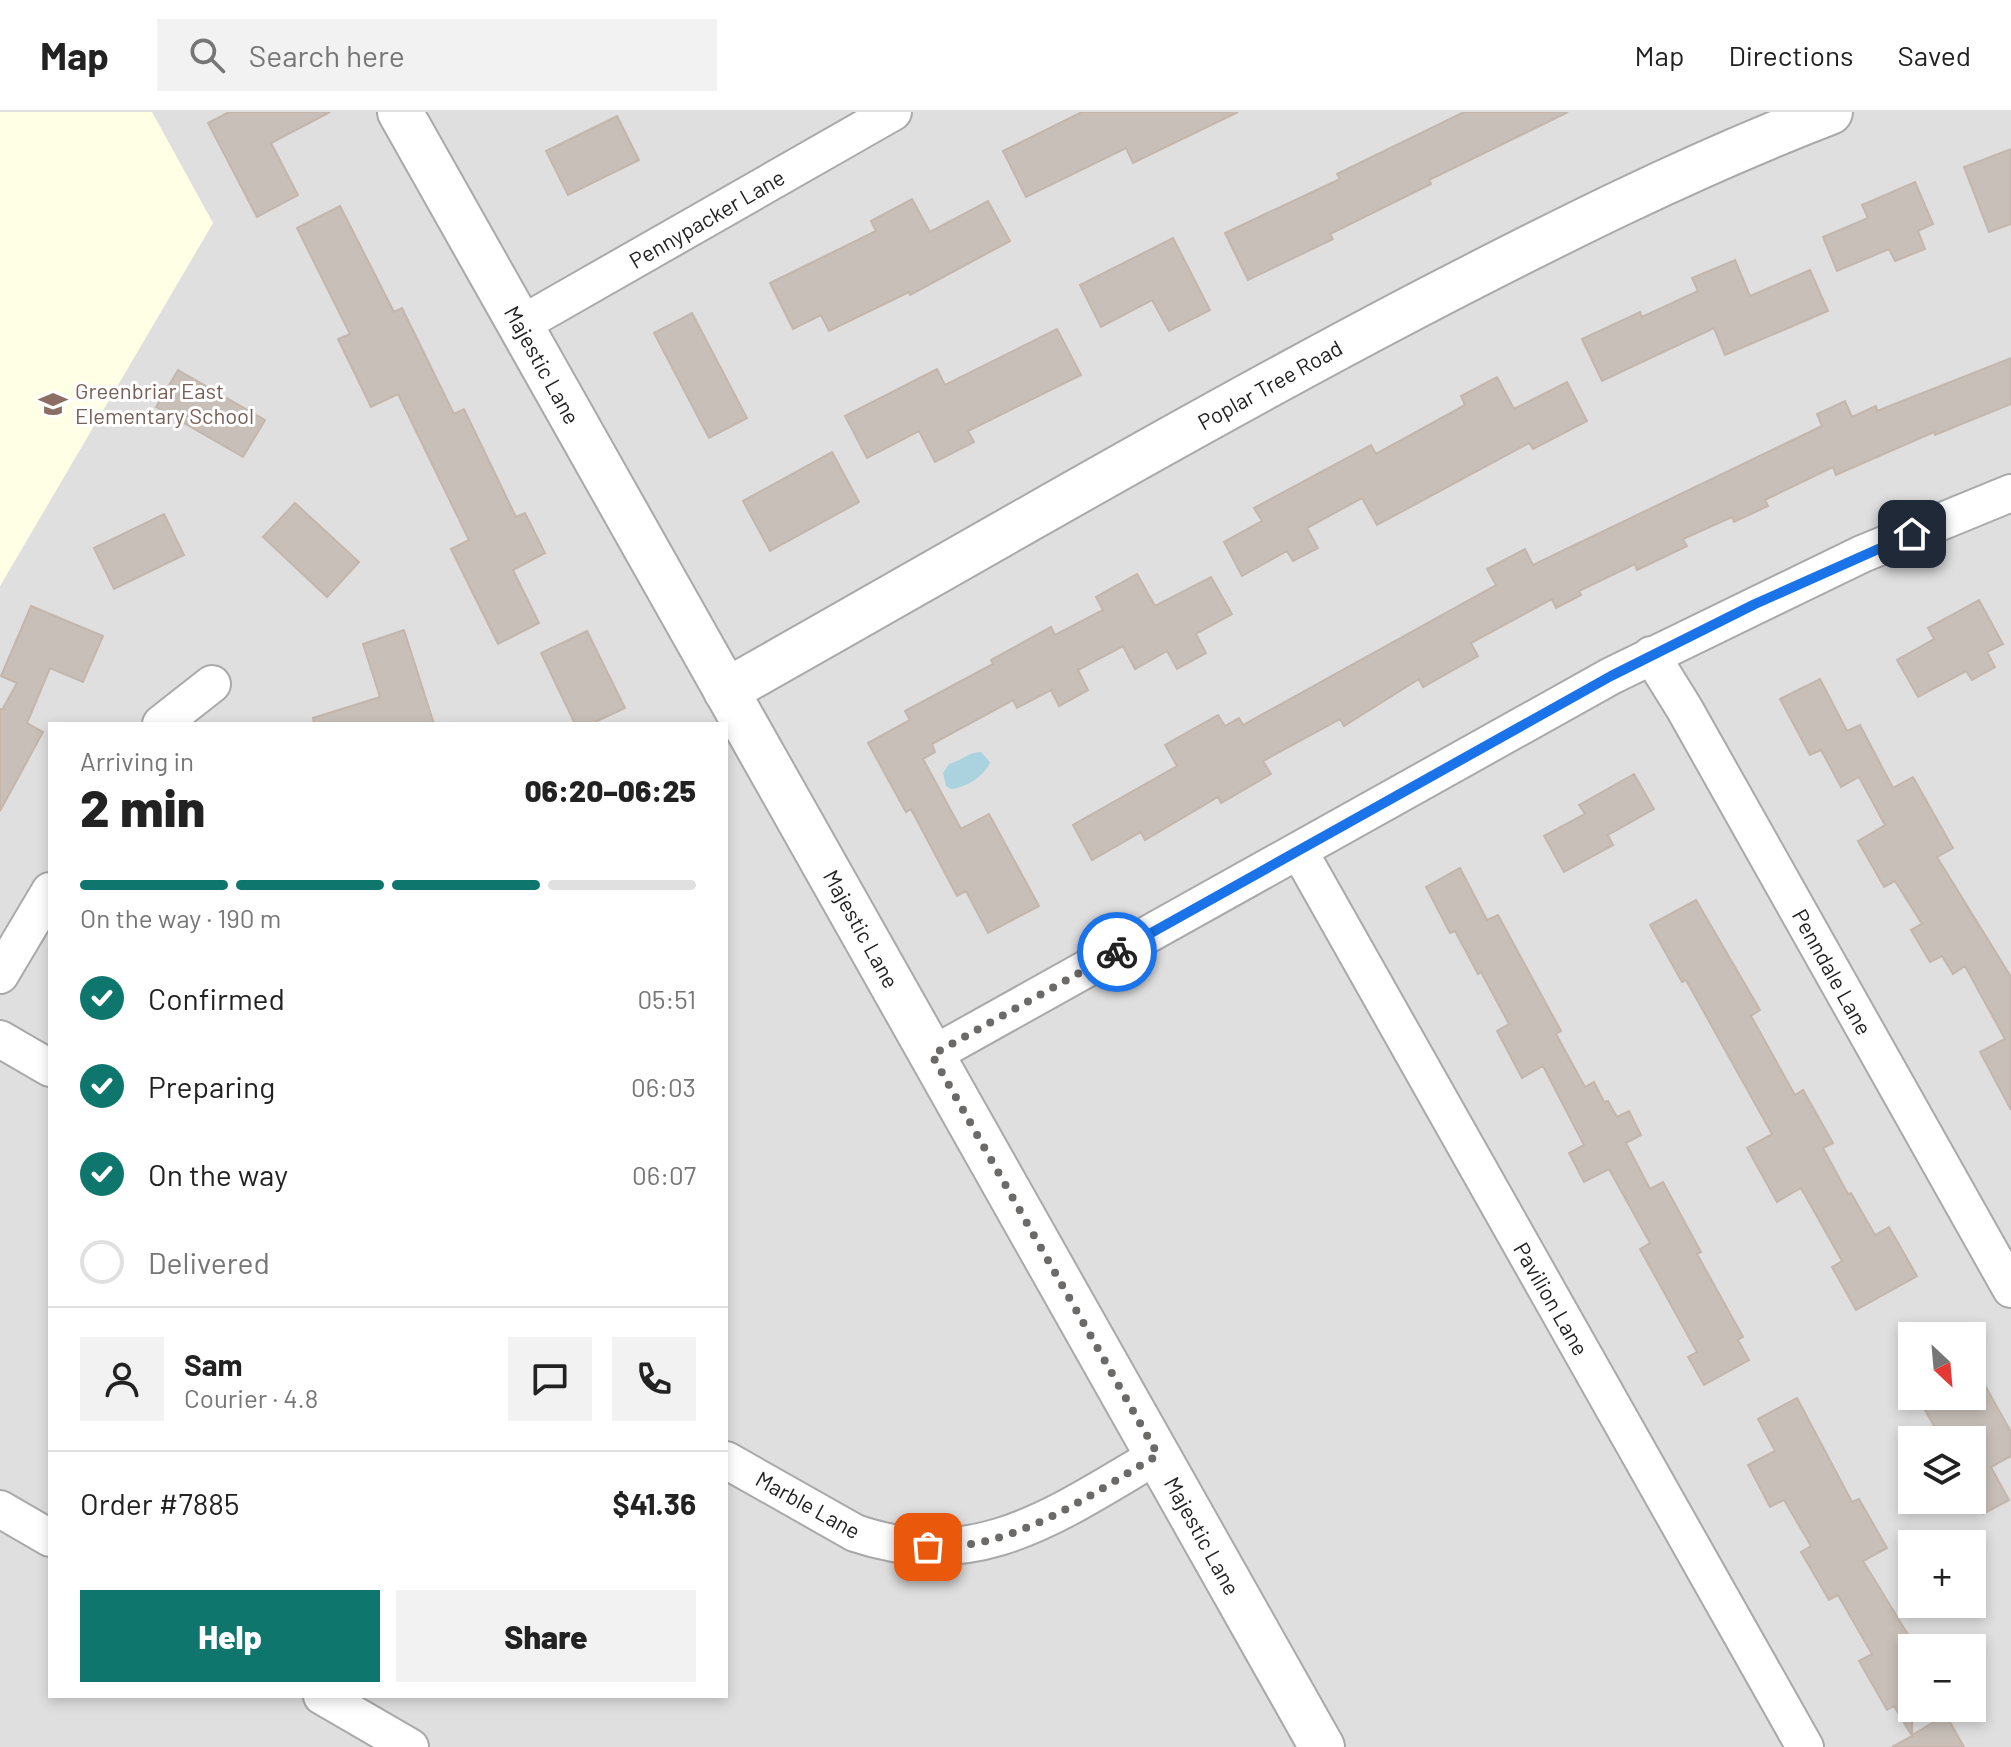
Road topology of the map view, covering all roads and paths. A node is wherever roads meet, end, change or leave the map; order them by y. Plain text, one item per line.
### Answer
1 (400, 112) edge
2 (1830, 112) edge
3 (887, 113) edge
4 (520, 325) junction
5 (2011, 493) edge
6 (1651, 655) junction
7 (212, 684) dead end
8 (726, 691) junction
9 (164, 722) edge
10 (1299, 851) junction
11 (48, 894) edge
12 (0, 975) edge
13 (0, 1039) edge
14 (932, 1055) junction
15 (48, 1067) edge
16 (2011, 1289) edge
17 (1158, 1455) junction
18 (728, 1461) edge
19 (0, 1509) edge
20 (48, 1537) edge
21 (325, 1698) edge
22 (410, 1747) edge
23 (1322, 1747) edge
24 (1805, 1747) edge

1 - 4 street, Majestic Lane
2 - 8 street, Poplar Tree Road
3 - 4 street, Pennypacker Lane
4 - 8 street, Majestic Lane
5 - 6 street
6 - 10 street
6 - 16 street, Penndale Lane
7 - 9 street
8 - 14 street, Majestic Lane
10 - 14 street
10 - 24 street, Pavilion Lane
11 - 12 street
13 - 15 street
14 - 17 street, Majestic Lane
17 - 18 street, Marble Lane
17 - 23 street, Majestic Lane
19 - 20 street
21 - 22 street

